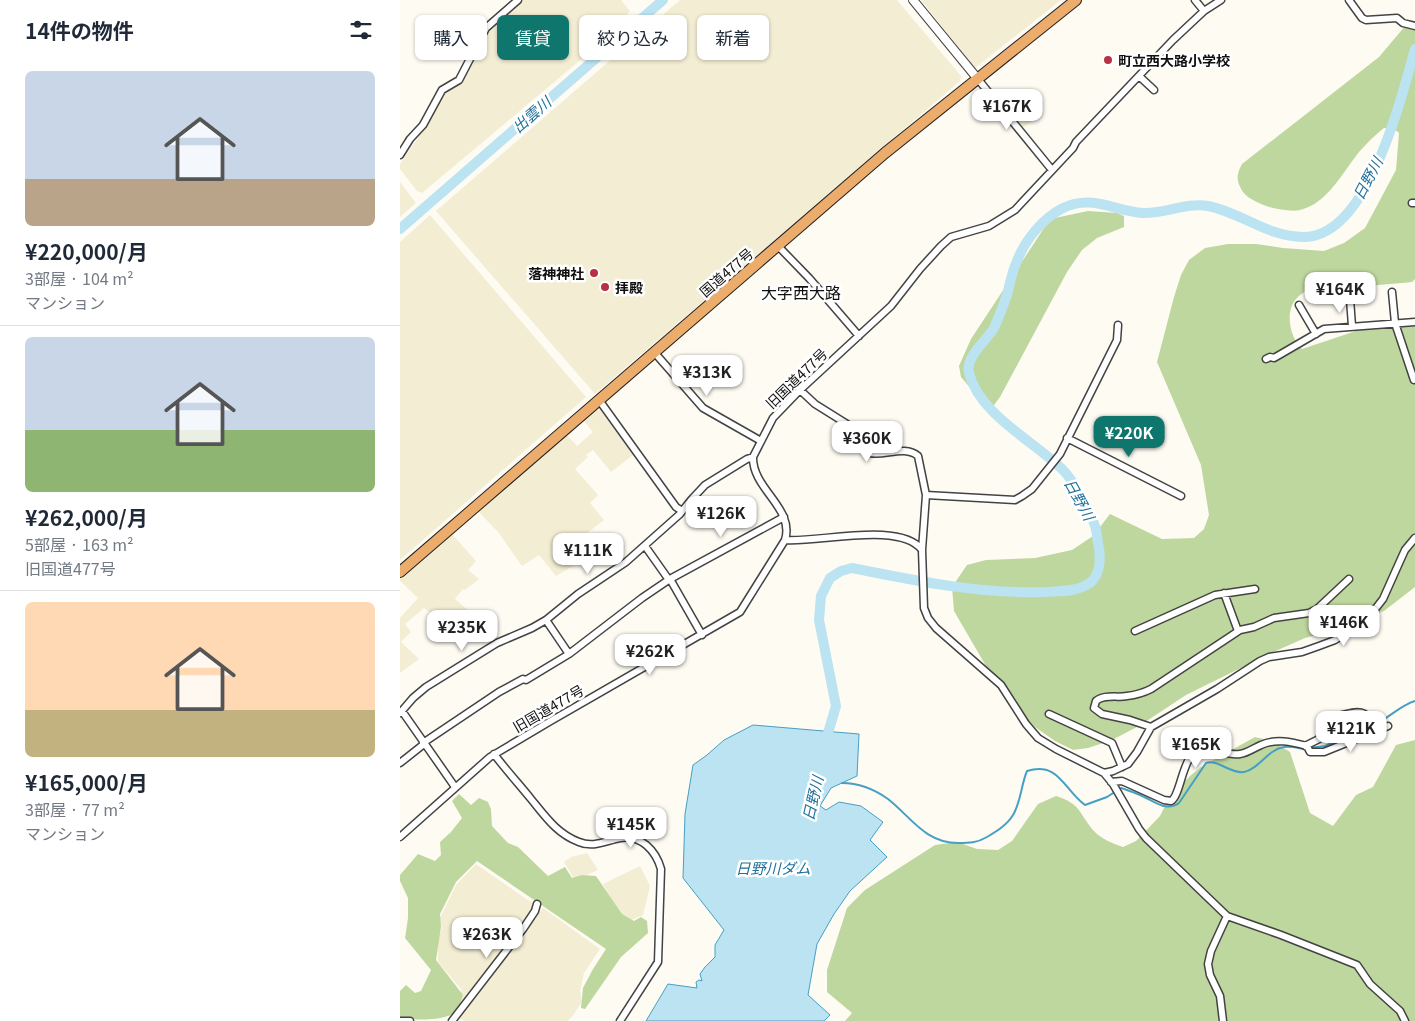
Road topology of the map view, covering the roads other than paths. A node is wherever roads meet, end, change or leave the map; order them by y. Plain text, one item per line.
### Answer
1 (518, 0) edge
2 (913, 0) edge
3 (1076, 0) edge
4 (1195, 0) edge
5 (1221, 0) edge
6 (1349, 0) edge
7 (1204, 11) junction
8 (1415, 26) edge
9 (1139, 76) junction
10 (976, 78) junction
11 (1154, 90) dead end
12 (400, 155) edge
13 (1052, 170) junction
14 (778, 246) junction
15 (1392, 292) dead end
16 (1350, 299) dead end
17 (1299, 305) dead end
18 (1415, 322) edge
19 (1395, 324) junction
20 (1118, 325) dead end
21 (1352, 326) junction
22 (1316, 334) junction
23 (859, 336) junction
24 (654, 352) junction
25 (1266, 359) dead end
26 (1414, 380) edge
27 (800, 390) junction
28 (599, 400) junction
29 (1067, 438) junction
30 (761, 441) junction
31 (753, 458) junction
32 (926, 495) junction
33 (1181, 496) dead end
34 (682, 511) junction
35 (784, 517) junction
36 (1415, 538) edge
37 (785, 540) junction
38 (645, 546) junction
39 (922, 550) junction
40 (400, 572) edge
41 (1349, 579) dead end
42 (669, 580) junction
43 (1255, 590) dead end
44 (1224, 593) junction
45 (546, 620) junction
46 (1135, 631) dead end
47 (1238, 631) junction
48 (702, 635) junction
49 (569, 654) junction
50 (401, 712) edge
51 (1049, 714) dead end
52 (1388, 726) dead end
53 (1151, 727) junction
54 (1371, 729) junction
55 (424, 743) junction
56 (1307, 748) junction
57 (494, 754) junction
58 (400, 763) edge
59 (1122, 767) junction
60 (1104, 774) junction
61 (1112, 783) junction
62 (455, 787) junction
63 (400, 837) edge
64 (537, 904) dead end
65 (1227, 916) junction
66 (400, 1021) edge
67 (410, 1021) edge
68 (452, 1021) edge
69 (620, 1021) edge
70 (1223, 1021) edge
71 (1405, 1021) edge

1 - 12 street
2 - 10 street
3 - 10 highway, 国道477号
4 - 7 street
5 - 7 street, 旧国道477号
6 - 8 street
7 - 9 street, 旧国道477号
9 - 11 street
9 - 13 street, 旧国道477号
10 - 13 street
10 - 14 highway, 国道477号
13 - 23 street, 旧国道477号
14 - 23 street
14 - 24 highway, 国道477号
15 - 19 street
16 - 21 street
17 - 22 street
18 - 19 street
19 - 21 street
19 - 26 street
20 - 29 street
21 - 22 street
22 - 25 street
23 - 27 street, 旧国道477号
24 - 28 highway, 国道477号
24 - 30 street
27 - 30 street, 旧国道477号
27 - 32 street
28 - 34 street
28 - 40 highway, 国道477号
29 - 32 street
29 - 33 street
30 - 31 street, 旧国道477号
31 - 34 street
31 - 35 street
32 - 39 street
34 - 38 street
35 - 37 street
35 - 42 street
36 - 53 street
37 - 39 street
37 - 48 street, 旧国道477号
38 - 42 street
38 - 45 street
39 - 60 street
41 - 47 street
42 - 48 street
42 - 49 street
43 - 44 street
44 - 46 street
44 - 47 street
45 - 49 street
45 - 50 street
47 - 53 street
48 - 57 street, 旧国道477号
49 - 55 street
50 - 55 street
51 - 59 street
52 - 54 street
53 - 59 street
54 - 56 street
54 - 56 street
55 - 58 street
55 - 62 street
56 - 61 street
57 - 62 street, 旧国道477号
57 - 69 street
59 - 60 street
60 - 61 street
61 - 65 street
62 - 63 street, 旧国道477号
64 - 68 street
65 - 70 street
65 - 71 street
66 - 67 street

